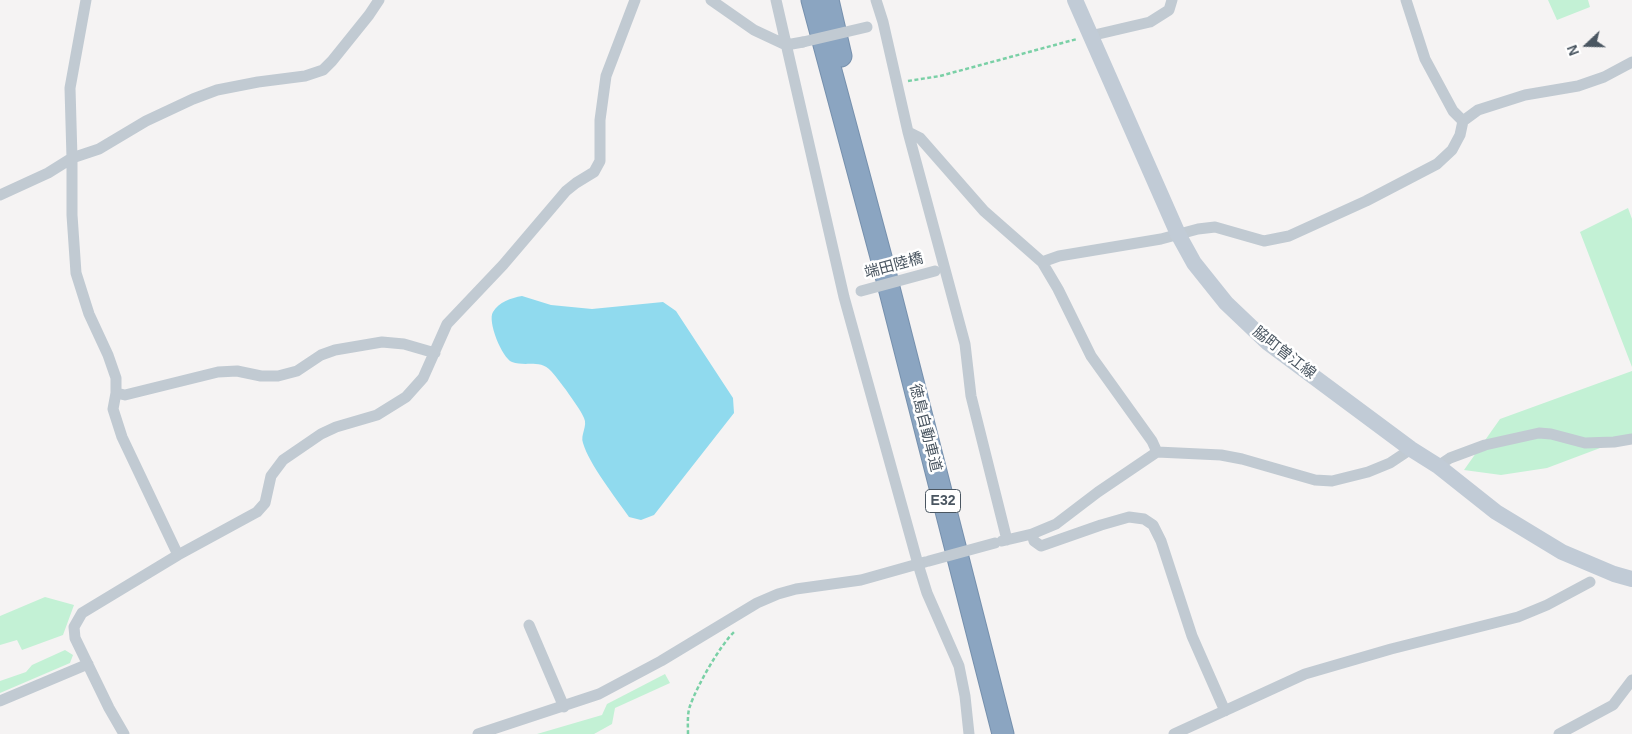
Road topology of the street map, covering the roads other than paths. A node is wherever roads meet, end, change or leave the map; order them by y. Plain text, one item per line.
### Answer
1 (86, 0) edge
2 (379, 0) edge
3 (635, 0) edge
4 (711, 0) edge
5 (776, 0) edge
6 (812, 0) edge
7 (828, 0) edge
8 (876, 0) edge
9 (1075, 0) edge
10 (1172, 0) edge
11 (1406, 0) edge
12 (883, 22) junction
13 (1090, 36) junction
14 (786, 45) junction
15 (1632, 62) edge
16 (1463, 121) junction
17 (908, 132) junction
18 (72, 158) junction
19 (0, 195) edge
20 (1178, 234) junction
21 (1042, 262) junction
22 (884, 268) junction
23 (939, 269) junction
24 (844, 297) junction
25 (435, 354) junction
26 (116, 393) junction
27 (1632, 438) edge
28 (1411, 449) junction
29 (1157, 452) junction
30 (1438, 466) junction
31 (1032, 534) junction
32 (1008, 540) junction
33 (178, 555) junction
34 (923, 563) junction
35 (1632, 579) edge
36 (1590, 582) dead end
37 (529, 625) dead end
38 (88, 664) junction
39 (1632, 680) edge
40 (0, 701) edge
41 (564, 706) junction
42 (1225, 711) junction
43 (124, 734) edge
44 (478, 734) edge
45 (969, 734) edge
46 (1003, 734) edge
47 (1174, 734) edge
48 (1559, 734) edge

1 - 18 street
2 - 18 street
3 - 25 street
4 - 14 street
5 - 14 street
6 - 22 highway, 徳島自動車道 / E32
7 - 22 highway, 徳島自動車道 / E32
8 - 12 street
9 - 13 main road, 脇町曽江線
10 - 13 street
11 - 16 street
12 - 14 street, bridge
12 - 17 street
13 - 20 main road, 脇町曽江線
14 - 24 street
15 - 16 street
16 - 20 street
17 - 21 street
17 - 23 street
18 - 19 street
18 - 26 street
20 - 21 street
20 - 28 main road, 脇町曽江線
21 - 29 street
22 - 46 highway, 徳島自動車道 / E32
23 - 24 street, 端田陸橋, bridge
23 - 32 street
24 - 34 street
25 - 26 street
25 - 33 street
26 - 33 street
27 - 30 street
28 - 29 street
28 - 30 main road, 脇町曽江線
29 - 31 street
30 - 35 main road, 脇町曽江線
31 - 32 street
31 - 42 street
32 - 34 street, bridge
33 - 38 street
34 - 41 street
34 - 45 street
36 - 42 street
37 - 41 street
38 - 40 street
38 - 43 street
39 - 48 street
41 - 44 street
42 - 47 street

